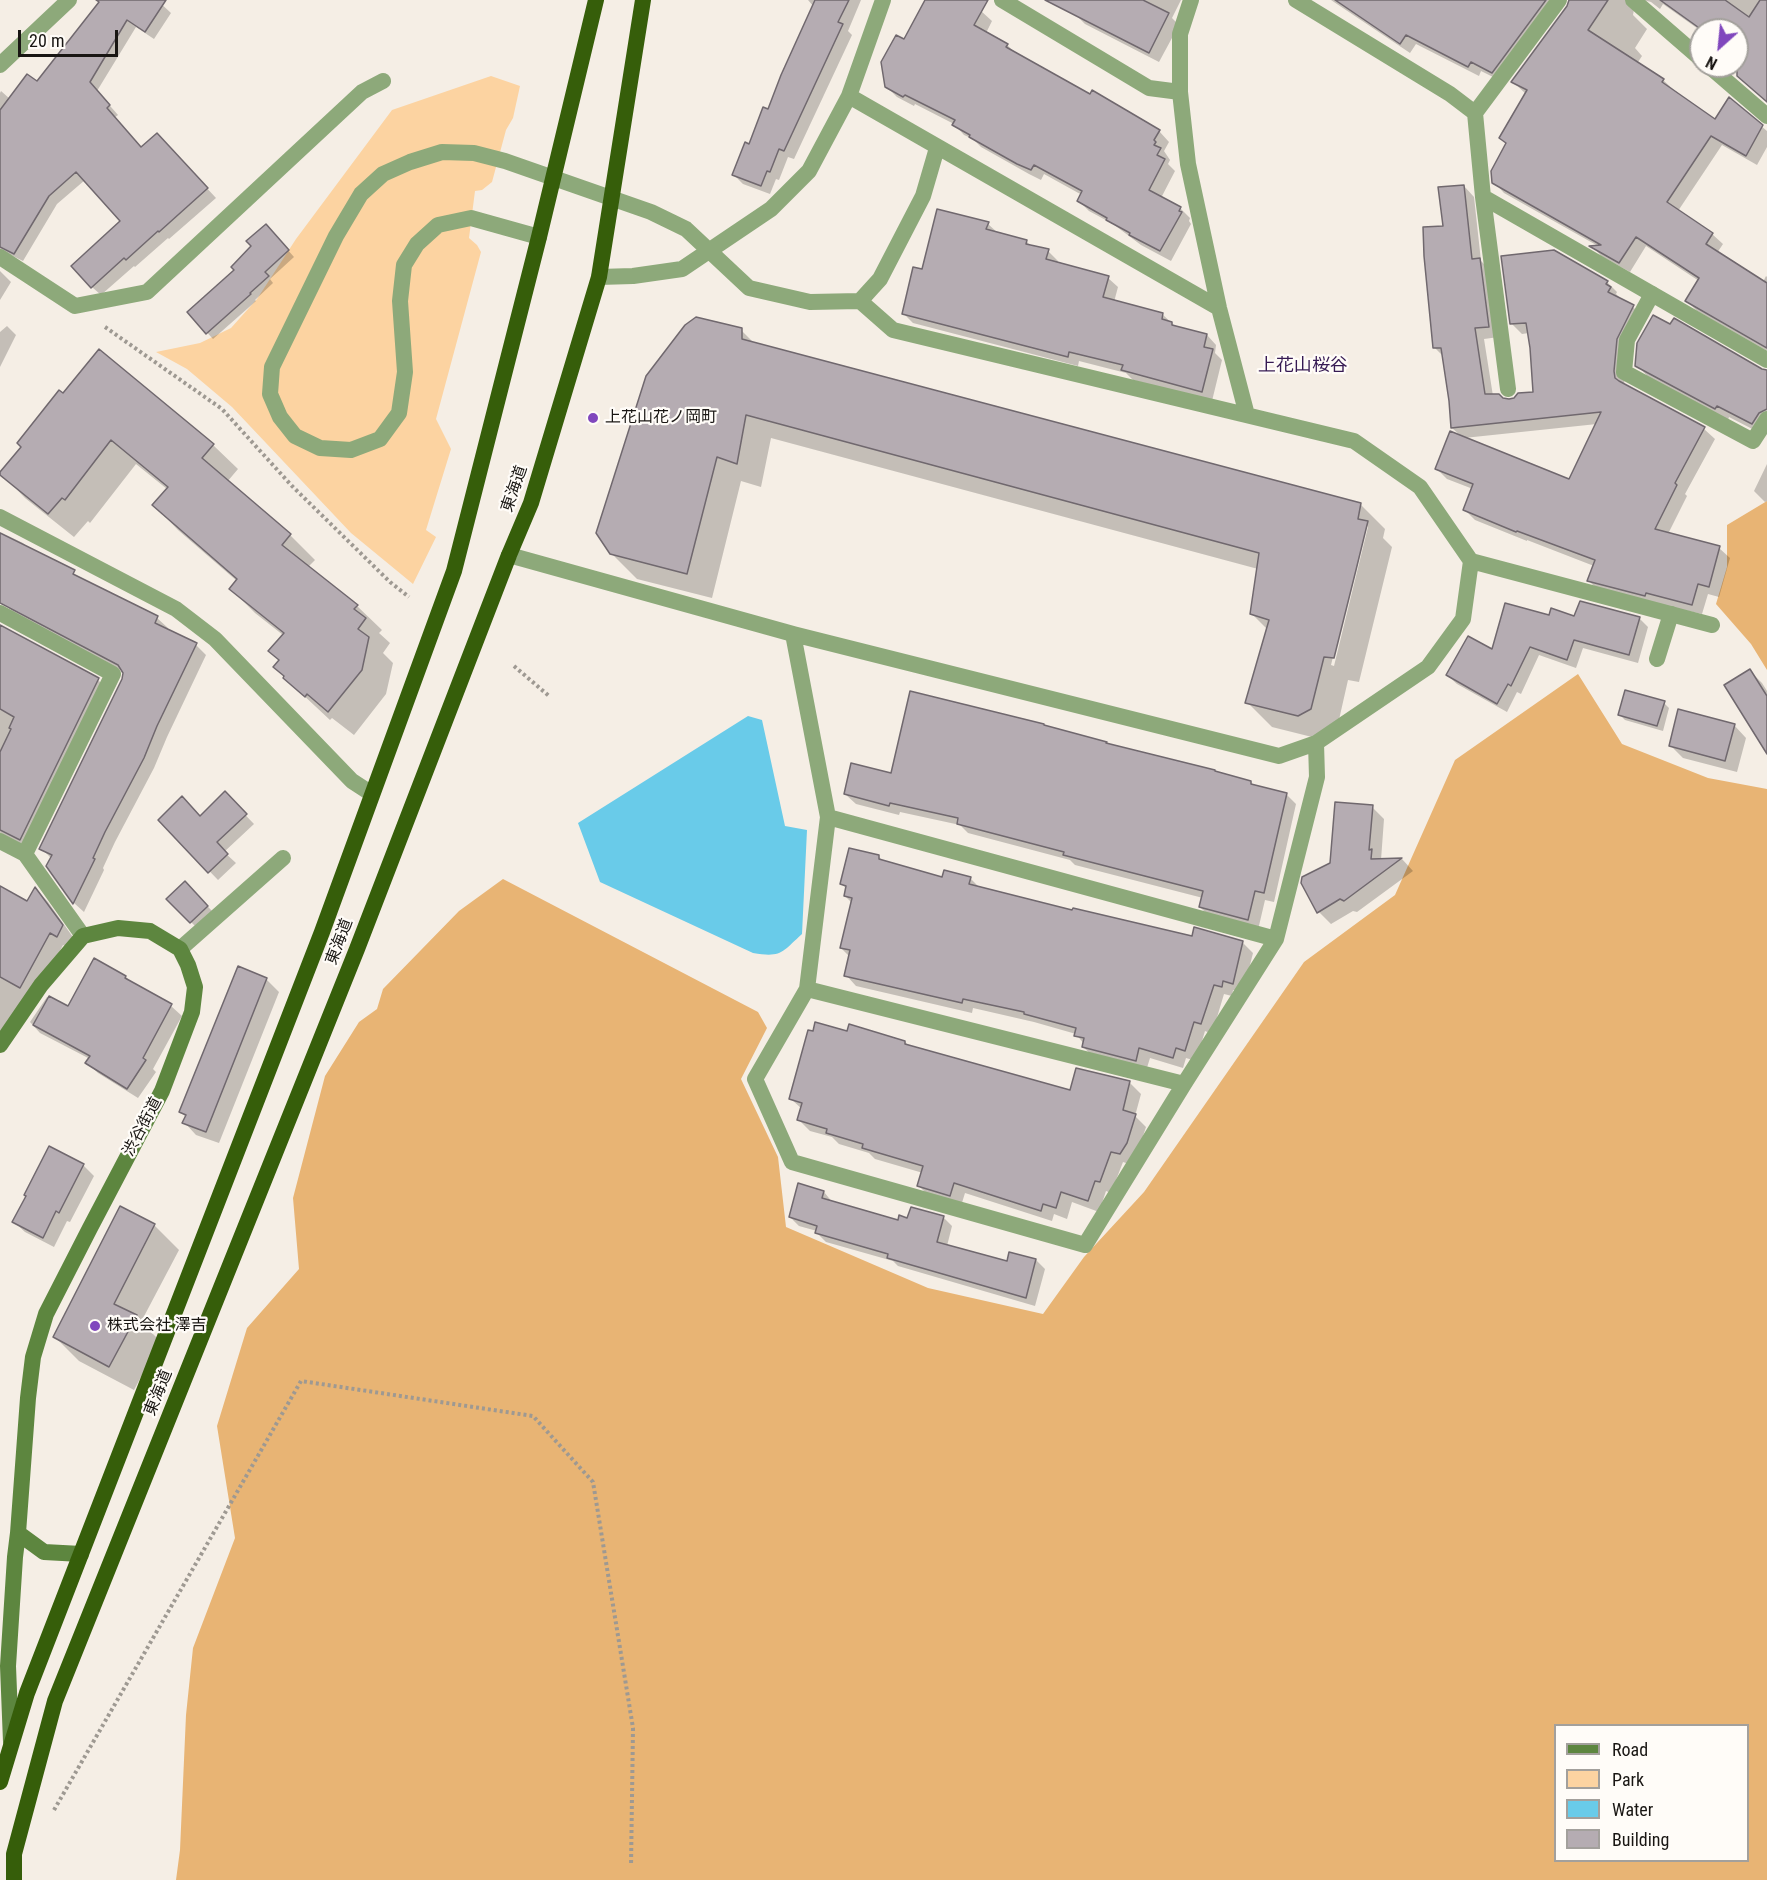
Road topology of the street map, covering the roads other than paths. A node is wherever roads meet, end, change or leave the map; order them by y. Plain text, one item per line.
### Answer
1 (69, 0) edge
2 (596, 0) edge
3 (643, 0) edge
4 (883, 0) edge
5 (1002, 0) edge
6 (1191, 0) edge
7 (1296, 0) edge
8 (1559, 0) edge
9 (1633, 0) edge
10 (1689, 49) edge
11 (0, 65) edge
12 (1723, 78) edge
13 (383, 81) dead end
14 (1180, 92) junction
15 (849, 96) junction
16 (1475, 113) junction
17 (1767, 116) edge
18 (937, 148) junction
19 (1483, 197) junction
20 (539, 237) junction
21 (0, 257) edge
22 (599, 277) junction
23 (1652, 294) junction
24 (860, 301) junction
25 (1219, 308) junction
26 (1767, 360) edge
27 (1508, 389) dead end
28 (1247, 415) junction
29 (1767, 419) edge
30 (0, 517) edge
31 (509, 555) junction
32 (1471, 561) junction
33 (0, 613) edge
34 (1671, 614) junction
35 (1712, 625) dead end
36 (793, 634) junction
37 (1657, 659) dead end
38 (1316, 743) junction
39 (372, 794) junction
40 (828, 817) junction
41 (0, 841) edge
42 (25, 854) junction
43 (283, 858) dead end
44 (83, 936) junction
45 (1276, 939) junction
46 (180, 949) junction
47 (807, 989) junction
48 (0, 1045) edge
49 (1184, 1084) junction
50 (18, 1533) junction
51 (81, 1554) junction
52 (12, 1744) junction
53 (0, 1782) edge
54 (14, 1880) edge

1 - 11 street
2 - 20 highway, 東海道
3 - 22 highway, 東海道
4 - 15 street
5 - 14 street
6 - 14 street
7 - 16 street
8 - 16 street
9 - 10 street
12 - 17 street
13 - 21 street
14 - 25 street
15 - 18 street
15 - 22 street
16 - 19 street
18 - 24 street
18 - 25 street
19 - 23 street
19 - 27 street
20 - 24 street
20 - 39 highway, 東海道
22 - 31 highway, 東海道
23 - 26 street
23 - 29 street
24 - 28 street
25 - 28 street
28 - 32 street
30 - 39 street
31 - 36 street
31 - 54 highway, 東海道
32 - 34 street
32 - 38 street
33 - 42 street
34 - 35 street
34 - 37 street
36 - 38 street
36 - 40 street
38 - 45 street
39 - 51 highway, 東海道
40 - 45 street
40 - 47 street
41 - 42 street
42 - 44 street
43 - 46 street
44 - 46 main road
44 - 48 main road
45 - 49 street
46 - 50 main road, 渋谷街道
47 - 49 street
47 - 49 street
50 - 51 main road
50 - 52 main road, 渋谷街道
51 - 52 highway, 東海道
52 - 53 highway, 東海道

